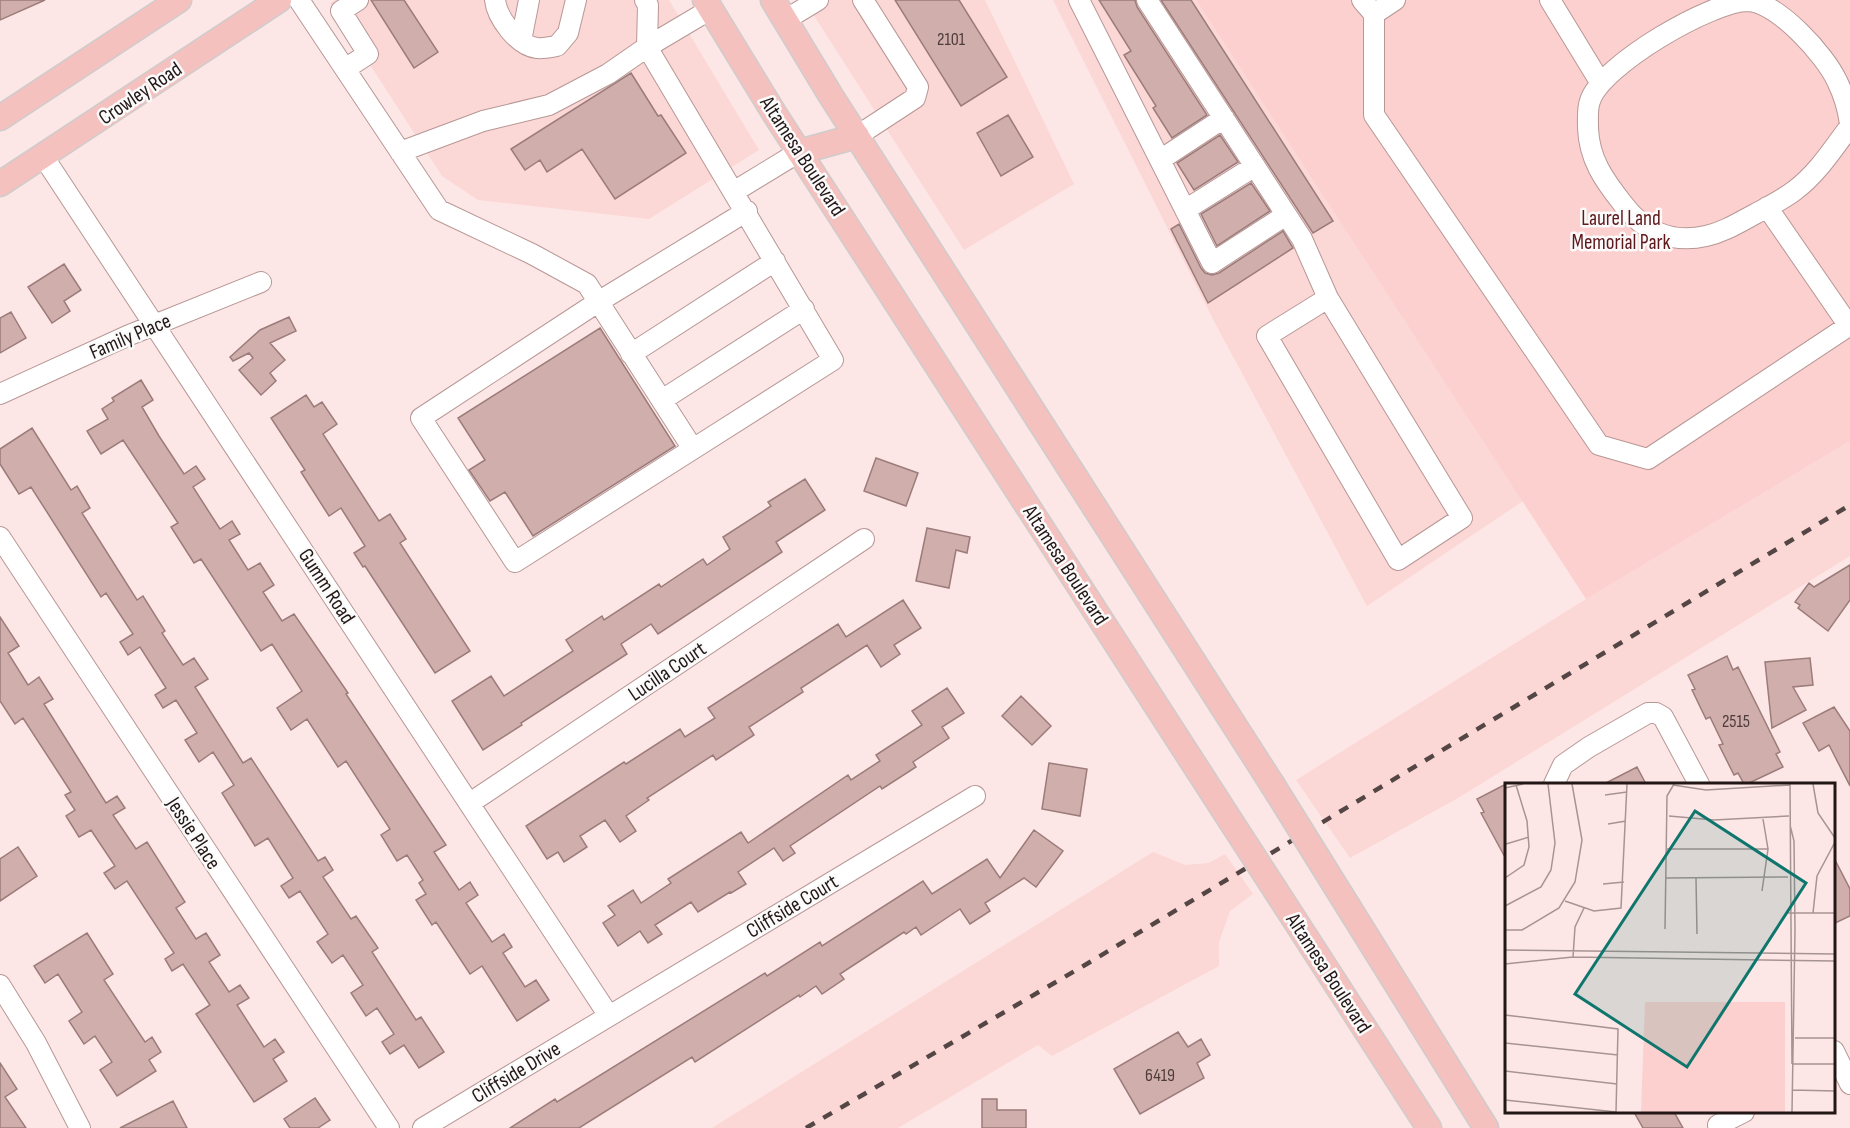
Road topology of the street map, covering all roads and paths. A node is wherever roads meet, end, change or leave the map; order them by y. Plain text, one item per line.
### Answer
1 (179, 0) edge
2 (279, 0) edge
3 (299, 0) edge
4 (358, 0) edge
5 (495, 0) edge
6 (529, 0) edge
7 (576, 0) edge
8 (645, 0) edge
9 (818, 0) edge
10 (863, 0) edge
11 (1079, 0) edge
12 (1147, 0) edge
13 (1395, 0) edge
14 (1550, 0) edge
15 (1717, 4) edge
16 (708, 5) edge
17 (1368, 7) edge
18 (779, 10) edge
19 (521, 40) junction
20 (647, 47) junction
21 (345, 69) junction
22 (1600, 81) junction
23 (0, 118) edge
24 (1224, 118) junction
25 (1850, 125) edge
26 (857, 136) junction
27 (400, 152) junction
28 (799, 152) junction
29 (43, 156) junction
30 (1160, 160) junction
31 (1255, 166) junction
32 (0, 184) edge
33 (735, 191) junction
34 (1767, 207) junction
35 (1185, 210) junction
36 (747, 211) junction
37 (1286, 215) junction
38 (776, 261) junction
39 (261, 282) dead end
40 (1328, 298) junction
41 (598, 302) junction
42 (804, 309) junction
43 (155, 325) junction
44 (1849, 326) edge
45 (631, 354) junction
46 (0, 394) edge
47 (662, 400) junction
48 (693, 449) junction
49 (0, 537) edge
50 (864, 539) dead end
51 (1554, 783) edge
52 (1698, 783) edge
53 (975, 796) dead end
54 (470, 803) junction
55 (0, 985) edge
56 (609, 1016) junction
57 (1835, 1060) edge
58 (1850, 1084) edge
59 (1741, 1113) edge
60 (1716, 1122) edge
61 (80, 1128) edge
62 (389, 1128) edge
63 (423, 1128) edge
64 (1429, 1128) edge
65 (1486, 1128) edge

1 - 23 main road
2 - 29 main road, Crowley Road
3 - 21 street
4 - 21 street
5 - 19 street
6 - 19 street
7 - 19 street
8 - 20 street
9 - 18 street
10 - 26 street
11 - 30 street
12 - 24 street
13 - 17 street
14 - 22 street
15 - 22 street
15 - 25 street
16 - 20 street
16 - 28 main road, Altamesa Boulevard
17 - 44 street
18 - 26 main road
20 - 27 street
20 - 33 street
21 - 27 street
22 - 34 street
24 - 30 street
24 - 31 street
25 - 34 street
26 - 28 main road
26 - 65 main road, bridge
27 - 41 street
28 - 33 street
28 - 64 main road, Altamesa Boulevard, bridge
29 - 32 main road, Crowley Road
29 - 43 street, Gumm Road
30 - 35 street
31 - 35 street
31 - 37 street
33 - 36 street
34 - 44 street
35 - 37 street
36 - 38 street
36 - 41 street
37 - 40 street
38 - 42 street
38 - 45 street
39 - 43 street, Family Place
40 - 40 street
41 - 45 street
41 - 48 street
42 - 47 street
42 - 48 street
43 - 46 street, Family Place
43 - 54 street, Gumm Road
45 - 47 street
47 - 48 street
49 - 62 street, Jessie Place
50 - 54 street, Lucilla Court
51 - 52 street
53 - 56 street, Cliffside Court
54 - 56 street, Gumm Road
55 - 61 street
56 - 63 street, Cliffside Drive
57 - 58 street
59 - 60 street

